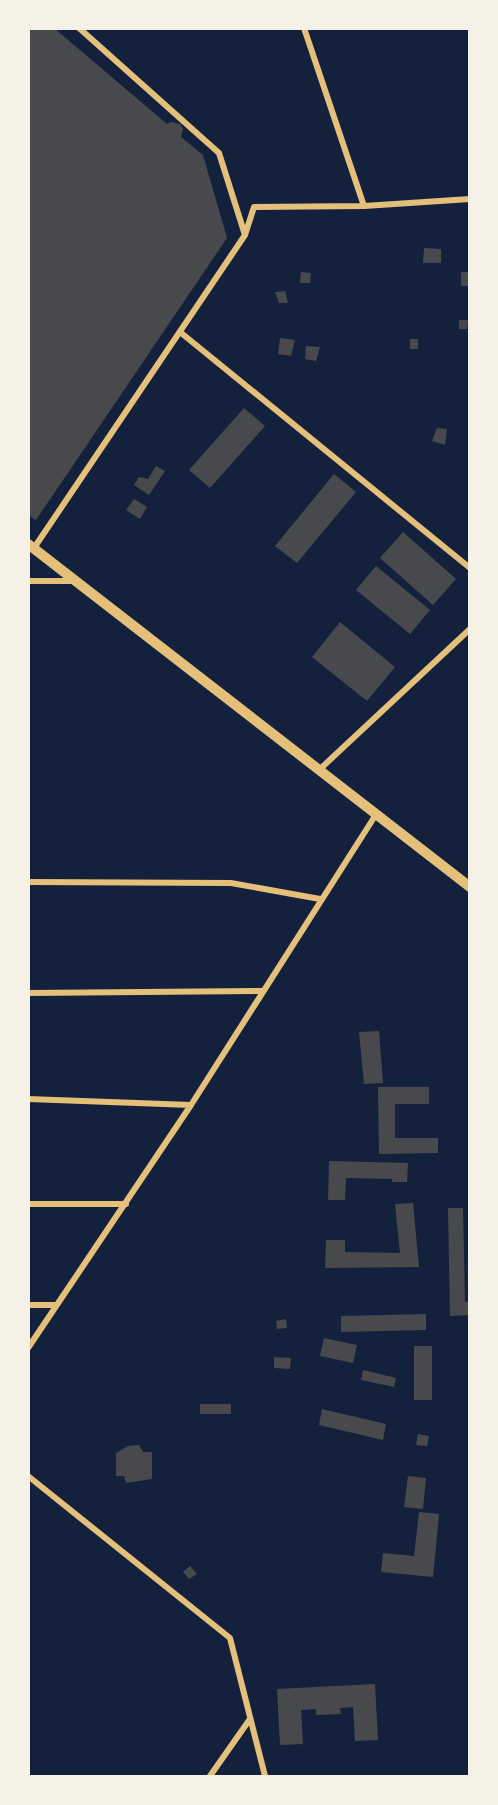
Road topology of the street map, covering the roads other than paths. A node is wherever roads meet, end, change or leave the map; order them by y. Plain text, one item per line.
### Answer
1 (79, 28) edge
2 (304, 28) edge
3 (470, 199) edge
4 (364, 206) junction
5 (245, 236) junction
6 (180, 332) junction
7 (31, 546) edge
8 (470, 568) edge
9 (28, 581) edge
10 (76, 581) junction
11 (470, 629) edge
12 (318, 771) junction
13 (375, 816) junction
14 (28, 882) edge
15 (470, 887) edge
16 (320, 899) junction
17 (261, 991) junction
18 (28, 993) edge
19 (28, 1099) edge
20 (191, 1105) junction
21 (28, 1204) edge
22 (126, 1204) junction
23 (28, 1305) edge
24 (56, 1305) junction
25 (28, 1348) edge
26 (28, 1476) edge
27 (250, 1719) junction
28 (210, 1776) edge
29 (265, 1776) edge

1 - 5 street
2 - 4 street
3 - 4 street
4 - 5 street
5 - 6 street
6 - 7 street
6 - 8 street
7 - 10 main road
9 - 10 street
10 - 12 main road
11 - 12 street
12 - 13 main road
13 - 15 main road
13 - 16 street
14 - 16 street
16 - 17 street
17 - 18 street
17 - 20 street
19 - 20 street
20 - 22 street
21 - 22 street
22 - 24 street
23 - 24 street
24 - 25 street
26 - 27 street
27 - 28 street
27 - 29 street

